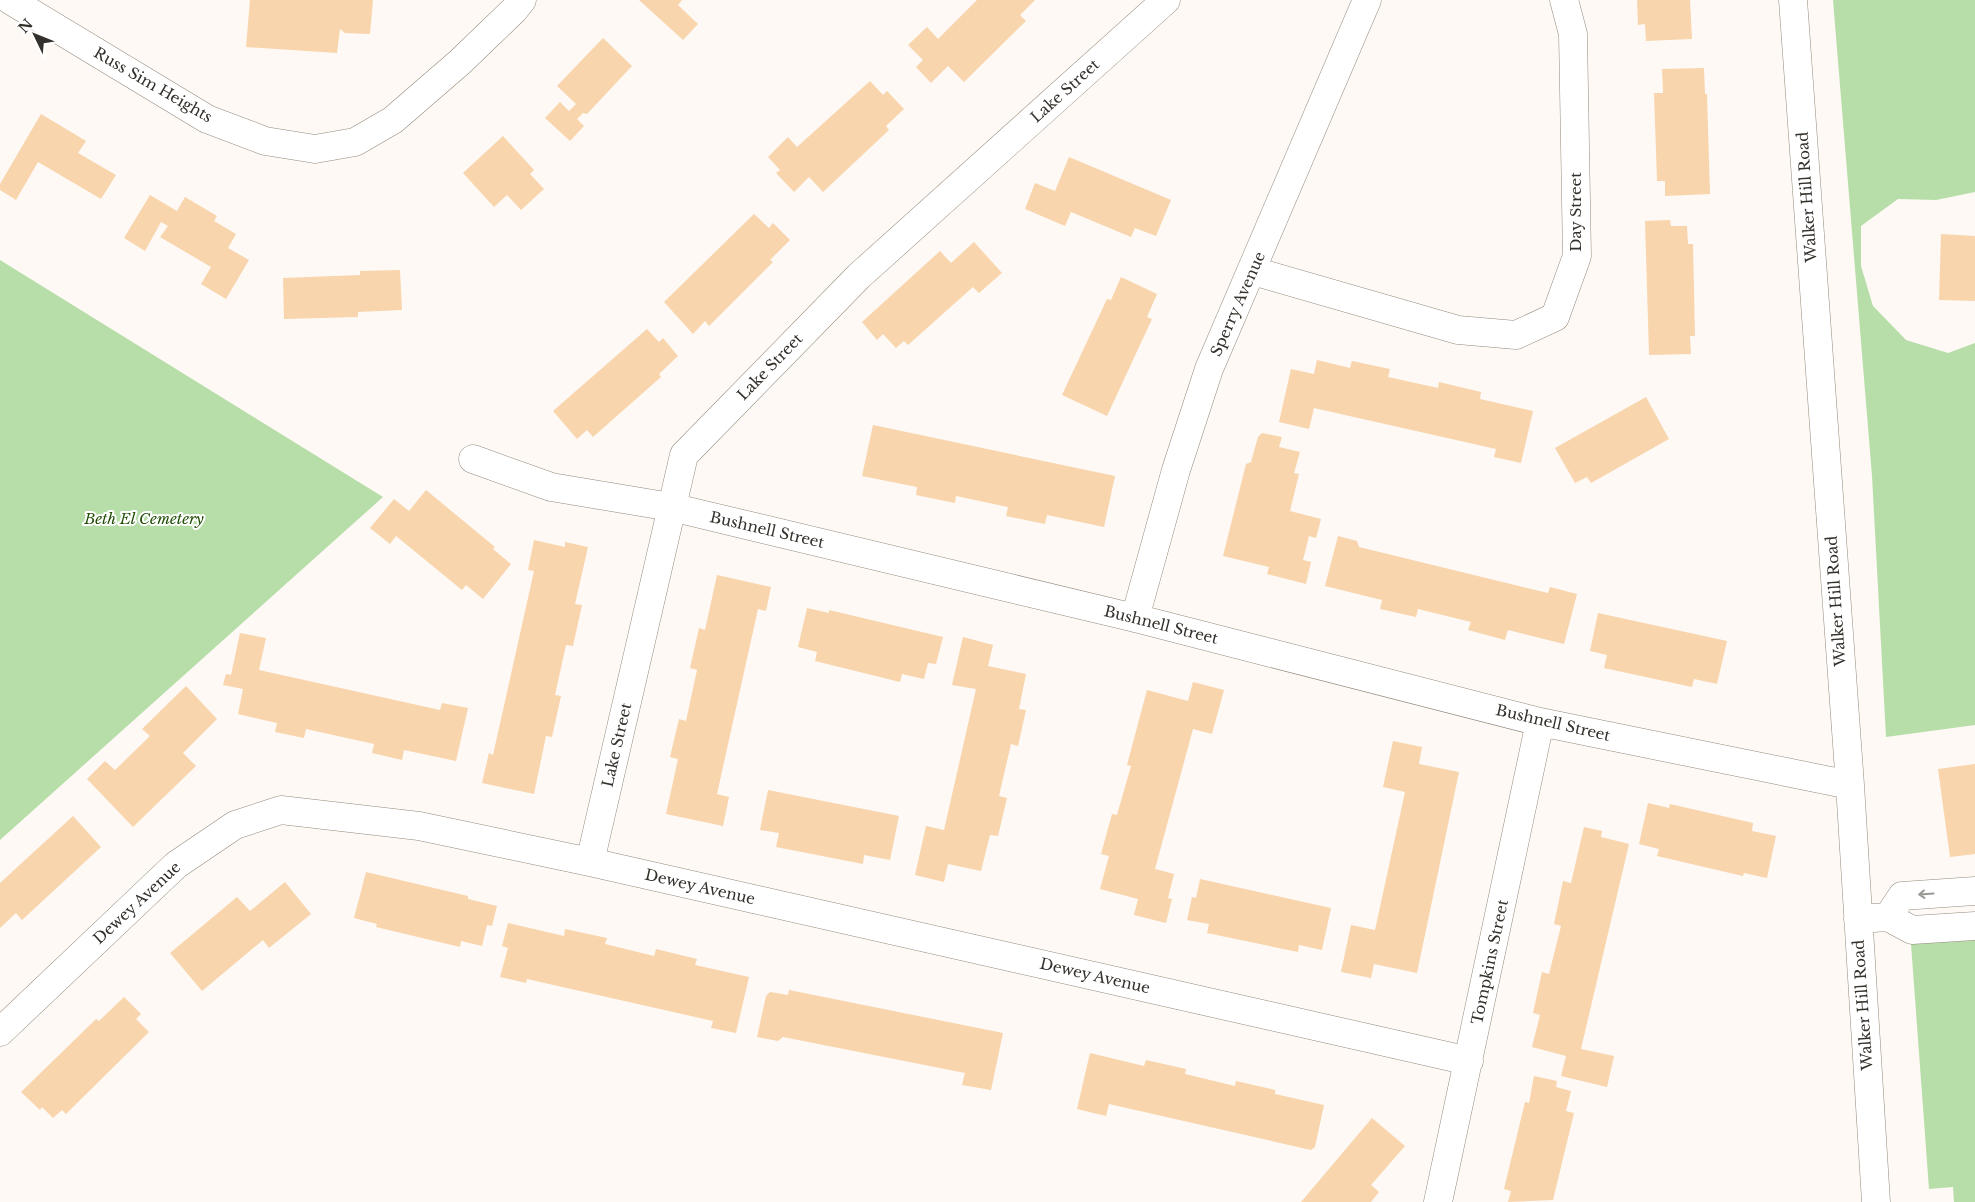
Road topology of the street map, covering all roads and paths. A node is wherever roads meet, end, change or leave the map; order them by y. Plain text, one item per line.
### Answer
1 (10, 0) edge
2 (522, 0) edge
3 (1166, 0) edge
4 (1367, 0) edge
5 (1564, 0) edge
6 (1793, 0) edge
7 (1253, 271) junction
8 (473, 459) dead end
9 (671, 507) junction
10 (1135, 618) junction
11 (1540, 722) junction
12 (1850, 785) junction
13 (590, 862) junction
14 (1975, 891) edge
15 (1888, 916) junction
16 (1858, 919) junction
17 (1975, 926) edge
18 (0, 1032) edge
19 (1469, 1061) junction
20 (1438, 1202) edge
21 (1876, 1202) edge

1 - 2 street, Russ Sim Heights
3 - 9 street, Lake Street
4 - 7 street, Sperry Avenue
5 - 7 street, Day Street
6 - 12 street, Walker Hill Road
7 - 10 street, Sperry Avenue
8 - 9 street, Bushnell Street
9 - 10 street, Bushnell Street
9 - 13 street, Lake Street
10 - 11 street, Bushnell Street
11 - 12 street, Bushnell Street
11 - 19 street, Tompkins Street
12 - 16 street, Walker Hill Road
13 - 18 street, Dewey Avenue
13 - 19 street, Dewey Avenue
14 -> 15 street
15 - 16 street
15 - 17 street
16 - 21 street, Walker Hill Road
19 - 20 street, Tompkins Street

